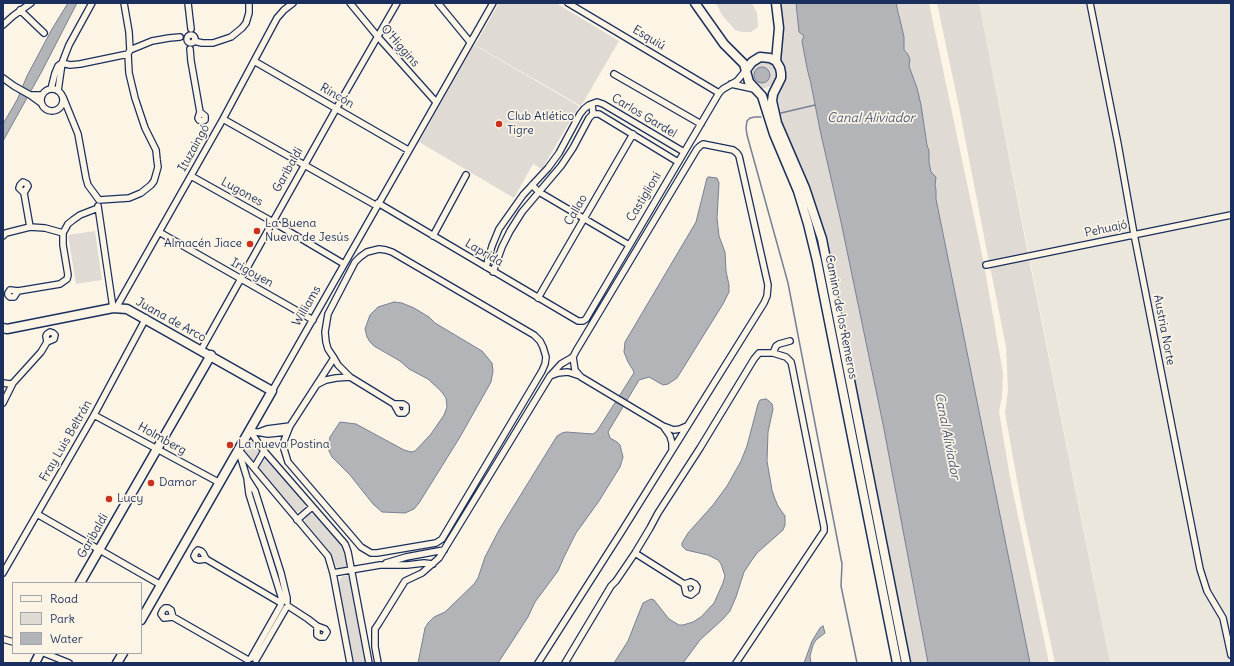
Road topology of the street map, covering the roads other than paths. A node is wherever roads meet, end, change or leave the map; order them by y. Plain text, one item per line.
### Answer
1 (31, 3) edge
2 (92, 3) edge
3 (124, 3) edge
4 (188, 3) edge
5 (249, 3) edge
6 (293, 3) edge
7 (350, 3) edge
8 (397, 3) edge
9 (438, 3) edge
10 (493, 3) edge
11 (568, 3) edge
12 (695, 3) edge
13 (776, 3) edge
14 (1090, 3) edge
15 (20, 10) junction
16 (3, 25) edge
17 (44, 33) dead end
18 (378, 37) junction
19 (191, 38) junction
20 (470, 42) junction
21 (129, 52) junction
22 (254, 61) junction
23 (776, 61) junction
24 (62, 63) junction
25 (746, 70) junction
26 (614, 74) dead end
27 (3, 78) edge
28 (731, 84) junction
29 (778, 84) junction
30 (51, 89) junction
31 (754, 89) junction
32 (58, 91) junction
33 (719, 93) junction
34 (30, 95) junction
35 (42, 95) junction
36 (63, 97) junction
37 (436, 102) junction
38 (41, 103) junction
39 (592, 104) junction
40 (60, 108) junction
41 (336, 109) junction
42 (200, 112) dead end
43 (70, 114) junction
44 (593, 114) junction
45 (223, 119) junction
46 (701, 124) junction
47 (633, 134) junction
48 (408, 150) junction
49 (684, 152) junction
50 (678, 162) junction
51 (304, 166) junction
52 (466, 175) dead end
53 (191, 176) junction
54 (532, 184) junction
55 (539, 192) junction
56 (24, 193) dead end
57 (99, 200) junction
58 (377, 205) junction
59 (98, 208) junction
60 (1231, 215) edge
61 (584, 218) junction
62 (273, 222) junction
63 (30, 228) junction
64 (159, 232) junction
65 (4, 233) edge
66 (63, 233) junction
67 (1134, 234) junction
68 (433, 236) junction
69 (628, 245) junction
70 (344, 264) junction
71 (986, 265) dead end
72 (486, 267) junction
73 (494, 272) junction
74 (241, 279) junction
75 (18, 292) dead end
76 (538, 298) junction
77 (115, 308) junction
78 (146, 318) junction
79 (313, 320) junction
80 (578, 321) joint
81 (3, 328) edge
82 (790, 341) dead end
83 (47, 342) dead end
84 (201, 350) junction
85 (773, 353) junction
86 (211, 356) junction
87 (573, 357) junction
88 (334, 358) junction
89 (550, 376) junction
90 (582, 377) junction
91 (350, 378) junction
92 (3, 383) edge
93 (13, 383) junction
94 (318, 384) junction
95 (272, 391) junction
96 (3, 403) edge
97 (394, 404) dead end
98 (94, 414) junction
99 (290, 426) junction
100 (663, 426) junction
101 (687, 426) junction
102 (250, 431) junction
103 (258, 432) junction
104 (287, 432) junction
105 (157, 449) junction
106 (239, 450) junction
107 (672, 450) junction
108 (264, 452) junction
109 (254, 468) junction
110 (220, 483) junction
111 (312, 507) junction
112 (37, 514) junction
113 (297, 520) junction
114 (99, 549) junction
115 (444, 550) junction
116 (635, 553) junction
117 (206, 559) dead end
118 (433, 564) junction
119 (380, 565) junction
120 (352, 570) junction
121 (3, 573) edge
122 (334, 573) junction
123 (81, 582) edge
124 (684, 584) dead end
125 (161, 585) junction
126 (284, 604) junction
127 (173, 617) dead end
128 (142, 618) edge
129 (317, 626) dead end
130 (40, 654) edge
131 (46, 654) edge
132 (122, 654) edge
133 (1231, 655) edge
134 (251, 661) edge
135 (35, 663) edge
136 (69, 663) edge
137 (117, 663) edge
138 (350, 663) edge
139 (369, 663) edge
140 (378, 663) edge
141 (538, 663) edge
142 (565, 663) edge
143 (736, 663) edge
144 (897, 663) edge
145 (906, 663) edge

1 - 15 street
2 - 24 street
3 - 21 street
4 - 19 street
5 - 19 street
6 - 22 street, Ituzaingó
7 - 18 street, O'Higgins
8 - 18 street, Garibaldi
9 - 20 street
10 - 20 street, Williams
11 - 33 street, Esquiú
12 - 25 main road, Camino de los Remeros
13 - 23 main road, Camino de los Remeros
14 - 67 street, Austria Norte
15 - 16 street
15 - 17 street
18 - 37 street, O'Higgins
18 - 41 street, Garibaldi
19 - 21 street
19 - 42 street
20 - 37 street, Williams
21 - 24 street
21 - 57 street
22 - 41 street, Rincón
22 - 45 street, Ituzaingó
23 - 25 main road
23 - 29 main road, Camino de los Remeros
24 - 30 street
24 - 32 street
25 - 28 street, Castiglioni
25 - 31 main road, Camino de los Remeros
26 - 46 street
27 - 34 street
28 - 31 street
28 - 33 street, Castiglioni
29 - 31 main road
29 - 145 main road, Camino de los Remeros
30 - 32 street
30 - 35 street
31 - 144 main road, Camino de los Remeros
32 - 36 street
33 - 46 street, Castiglioni
34 - 35 street
34 - 38 street
35 - 38 street
36 - 40 street
36 - 43 street
37 - 48 street, Williams
38 - 40 street
39 - 44 street
39 - 49 street, Carlos Gardel
39 - 54 street
40 - 43 street
41 - 48 street, Rincón
41 - 51 street, Garibaldi
43 - 57 street
44 - 47 street, Carlos Gardel
44 - 55 street
45 - 51 street, Laprida
45 - 53 street, Ituzaingó
46 - 49 street, Castiglioni
47 - 50 street, Carlos Gardel
47 - 61 street, Callao
48 - 58 street, Williams
49 - 50 street, Castiglioni
50 - 69 street, Castiglioni
51 - 58 street, Laprida
51 - 62 street, Garibaldi
52 - 68 street
53 - 62 street, Lugones
53 - 64 street, Ituzaingó
54 - 55 street
54 - 72 street
55 - 61 street
55 - 73 street
56 - 63 street
57 - 59 street
58 - 68 street, Laprida
58 - 70 street, Williams
59 - 66 street
59 - 77 street
60 - 67 street, Pehuajó
61 - 69 street
61 - 76 street, Callao
62 - 70 street, Lugones
62 - 74 street, Garibaldi
63 - 65 street
63 - 66 street
64 - 74 street, Irigoyen
64 - 77 street, Ituzaingó
66 - 75 street
67 - 71 street, Pehuajó
67 - 133 street, Austria Norte
68 - 72 street, Laprida
69 - 80 street, Castiglioni
70 - 79 street, Williams
72 - 73 street, Laprida
73 - 76 street, Laprida
74 - 79 street, Irigoyen
74 - 84 street, Garibaldi
76 - 80 street, Laprida
77 - 78 main road, Juana de Arco
77 - 81 main road, Juana de Arco
78 - 84 main road, Juana de Arco
78 - 98 street, Fray Luis Beltrán
79 - 95 street, Williams
82 - 85 street
83 - 93 street
84 - 86 main road, Juana de Arco
85 - 116 street
85 - 143 street
86 - 95 main road, Juana de Arco
86 - 105 main road, Garibaldi
87 - 89 street
87 - 90 street
87 - 101 street
88 - 91 street
88 - 94 street
88 - 104 street
89 - 90 street
89 - 115 street
90 - 100 street
91 - 94 street
91 - 97 street
92 - 93 street
93 - 96 street
94 - 99 street
95 - 102 main road, Williams
98 - 105 street, Holmberg
98 - 112 street, Fray Luis Beltrán
99 - 103 street
99 - 104 street
100 - 101 street
100 - 107 street
101 - 107 street
102 - 103 street
102 - 106 main road, Williams
102 - 108 street
103 - 104 street
105 - 110 street, Holmberg
105 - 114 main road, Garibaldi
106 - 109 street
106 - 110 main road, Williams
106 - 126 street
107 - 141 street
108 - 109 street
108 - 111 street
109 - 113 street
110 - 125 main road, Williams
111 - 113 street
111 - 120 street
112 - 114 street
112 - 121 street, Fray Luis Beltrán
113 - 122 street
114 - 123 main road, Garibaldi
114 - 125 street
115 - 118 street
115 - 119 street
116 - 124 street
116 - 142 street
117 - 126 street
118 - 119 street
118 - 140 street
119 - 120 street
120 - 122 street
120 - 139 street
122 - 138 street
125 - 128 main road, Williams
126 - 129 street
126 - 134 street
127 - 134 street
130 - 135 main road
131 - 136 street
132 - 137 main road

